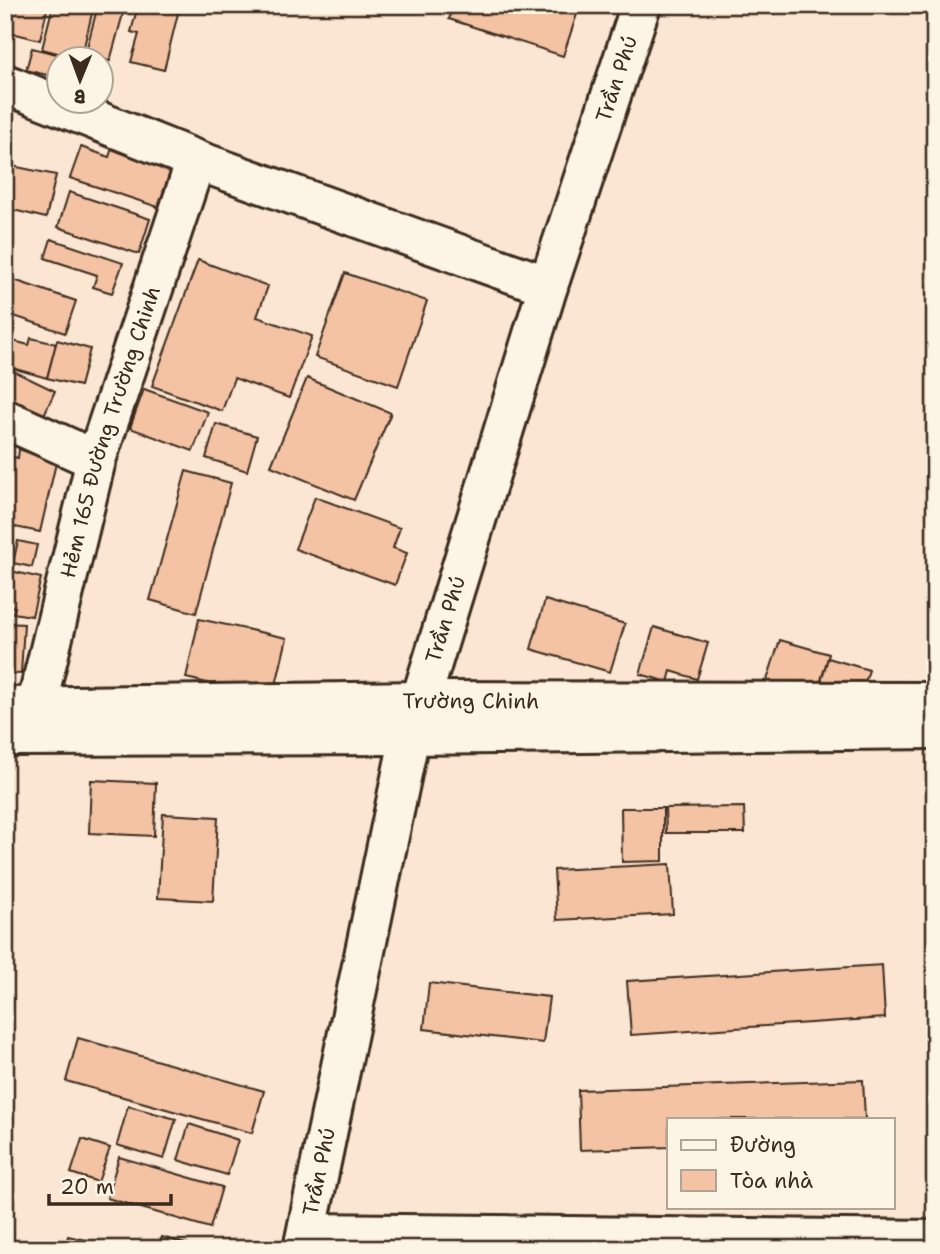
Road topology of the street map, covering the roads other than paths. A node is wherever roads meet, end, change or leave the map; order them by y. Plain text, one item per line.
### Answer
1 (641, 5) edge
2 (5, 85) edge
3 (196, 160) junction
4 (548, 286) junction
5 (5, 419) edge
6 (96, 460) junction
7 (935, 702) edge
8 (21, 707) edge
9 (415, 718) junction
10 (935, 729) edge
11 (5, 736) edge
12 (935, 1240) edge
13 (305, 1241) edge

1 - 4 street, Trần Phú
2 - 3 street
3 - 4 street
3 - 6 street, Hẻm 165 Đường Trường Chinh
4 - 9 street, Trần Phú
5 - 6 street
6 - 8 street, Hẻm 165 Đường Trường Chinh
7 - 9 street, Trường Chinh
8 - 9 street, Trường Chinh
9 - 10 street, Trường Chinh
9 - 11 street, Trường Chinh
9 - 13 street, Trần Phú
12 - 13 street

